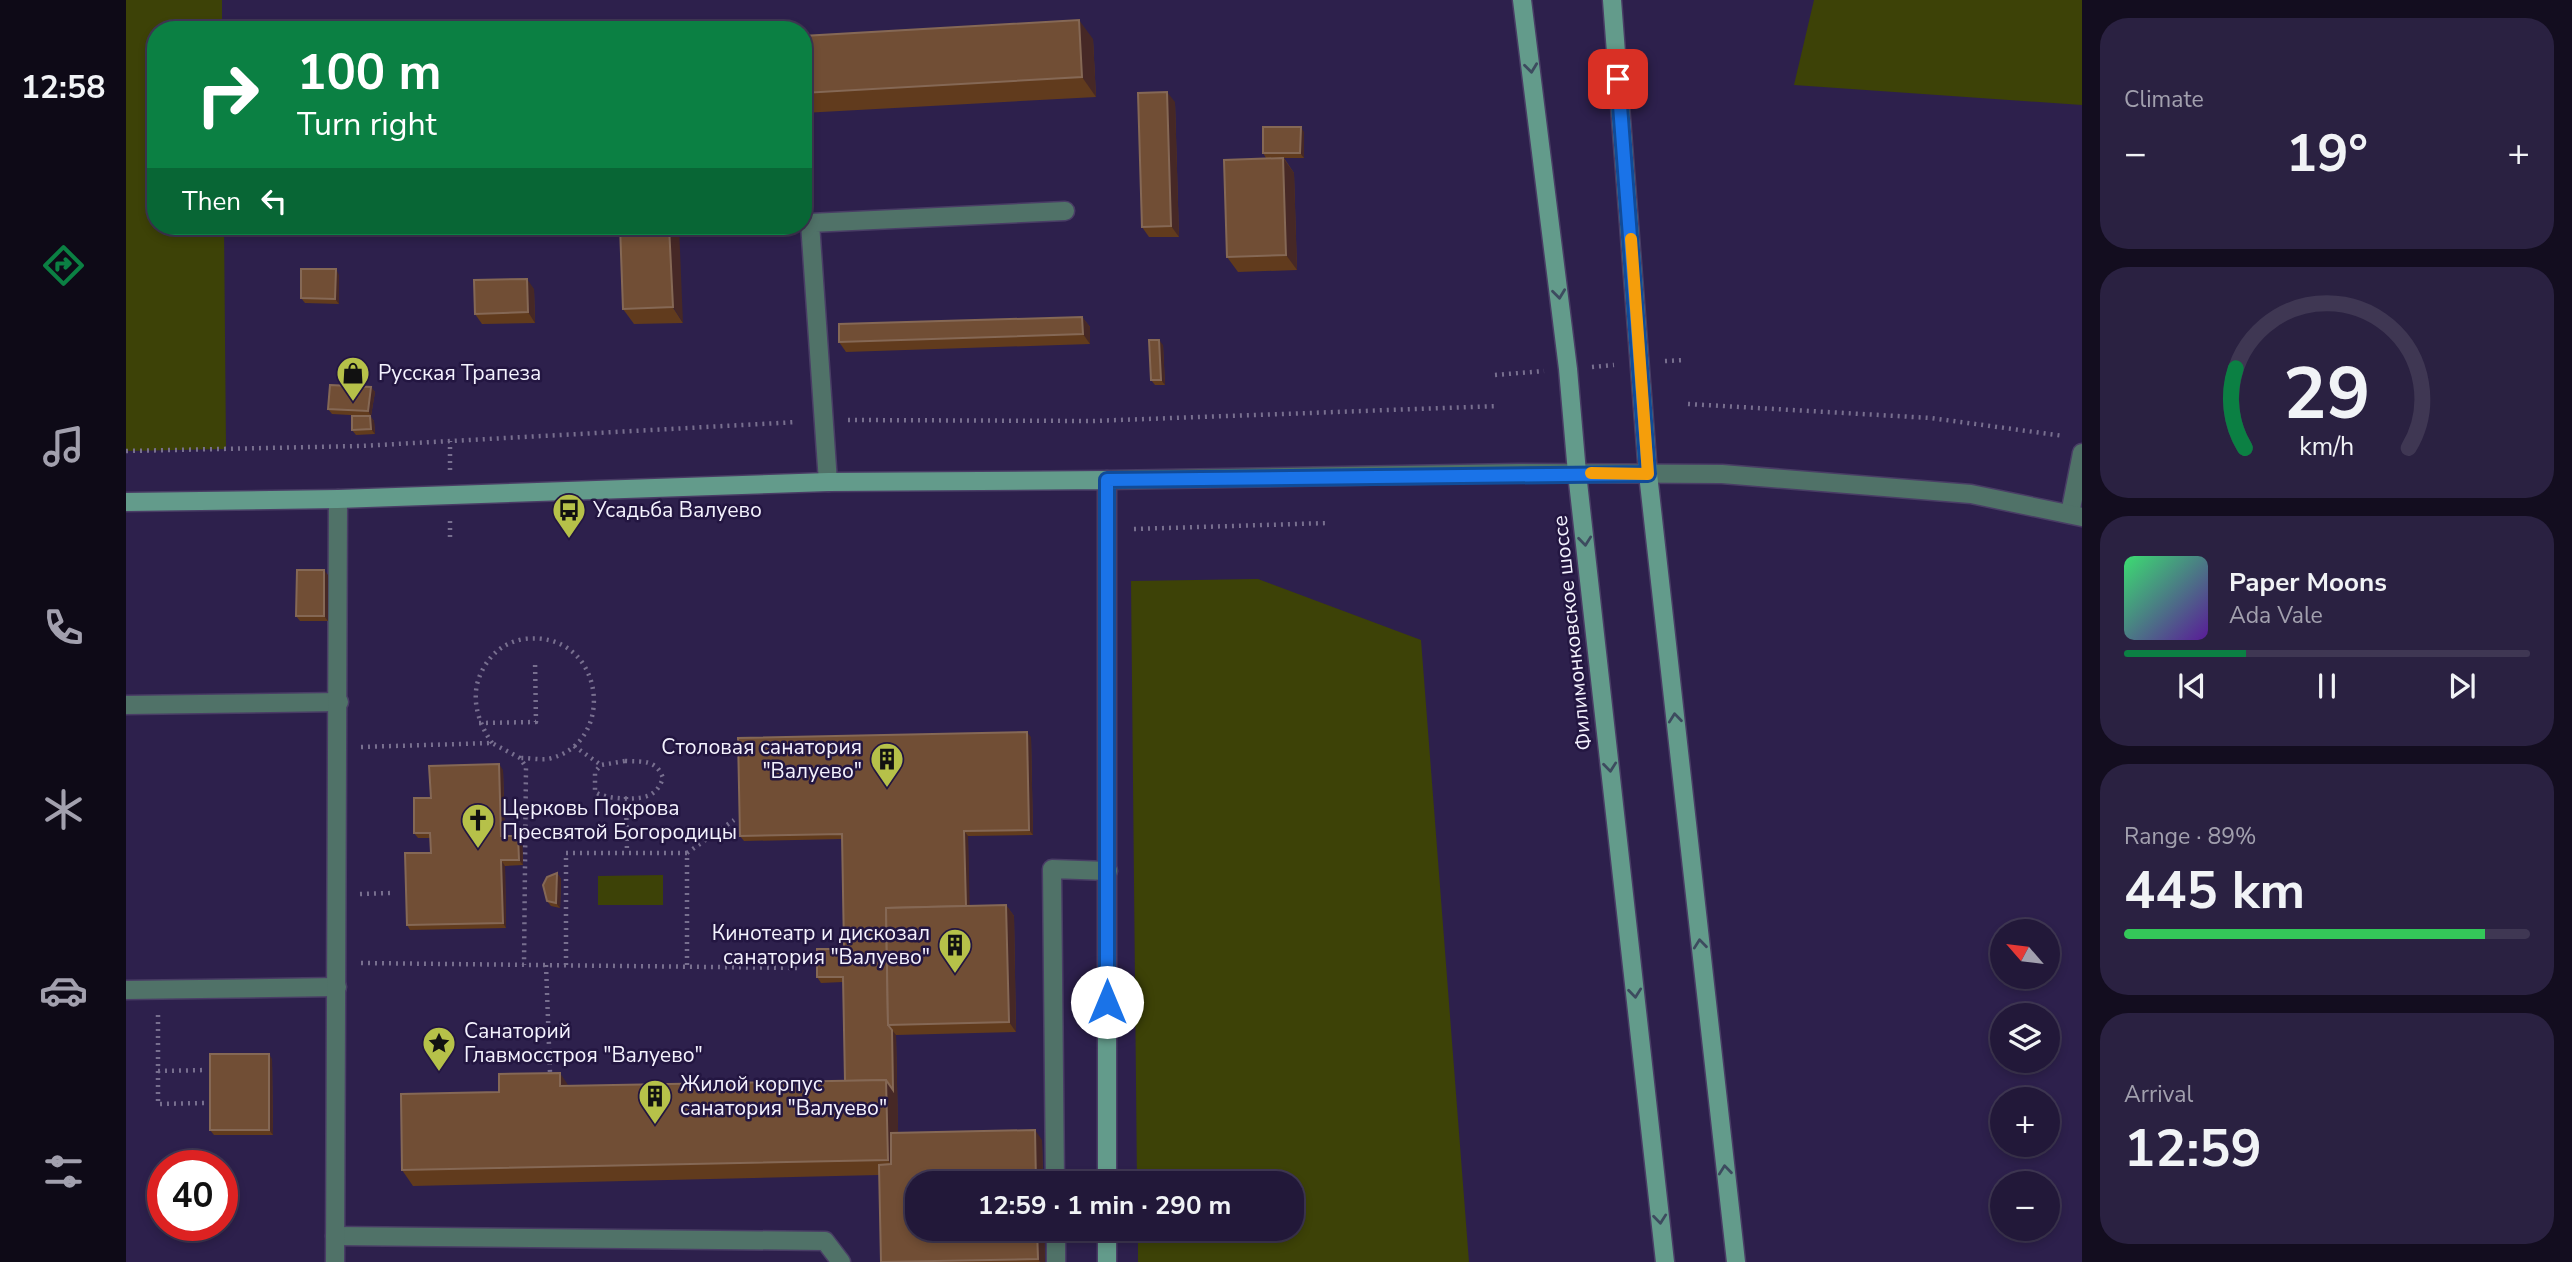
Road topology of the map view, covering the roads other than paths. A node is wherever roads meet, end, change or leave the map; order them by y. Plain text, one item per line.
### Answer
1 (1522, 0) edge
2 (1612, 0) edge
3 (1065, 211) dead end
4 (812, 223) edge
5 (811, 235) edge
6 (2082, 453) edge
7 (1577, 473) junction
8 (1648, 474) junction
9 (1107, 480) junction
10 (828, 482) junction
11 (338, 499) junction
12 (126, 502) edge
13 (2076, 516) edge
14 (340, 702) junction
15 (126, 705) edge
16 (1108, 871) junction
17 (337, 987) junction
18 (126, 990) edge
19 (1055, 1171) edge
20 (1107, 1171) edge
21 (335, 1236) junction
22 (1056, 1241) edge
23 (1107, 1241) edge
24 (335, 1262) edge
25 (841, 1262) edge
26 (1056, 1262) edge
27 (1107, 1262) edge
28 (1665, 1262) edge
29 (1736, 1262) edge

1 -> 7 main road, Филимонковское шоссе
2 - 8 main road
3 - 4 street
5 - 10 street
6 - 13 street
7 - 8 street
7 - 9 street
7 -> 28 main road, Филимонковское шоссе
8 - 13 street
29 -> 8 main road
9 - 10 main road
9 - 16 main road
10 - 11 main road
11 - 12 main road
11 - 14 street
14 - 15 street
14 - 17 street
16 - 19 street
16 - 20 main road
17 - 18 street
17 - 21 street
21 - 24 street
21 - 25 street
22 - 26 street
23 - 27 main road

